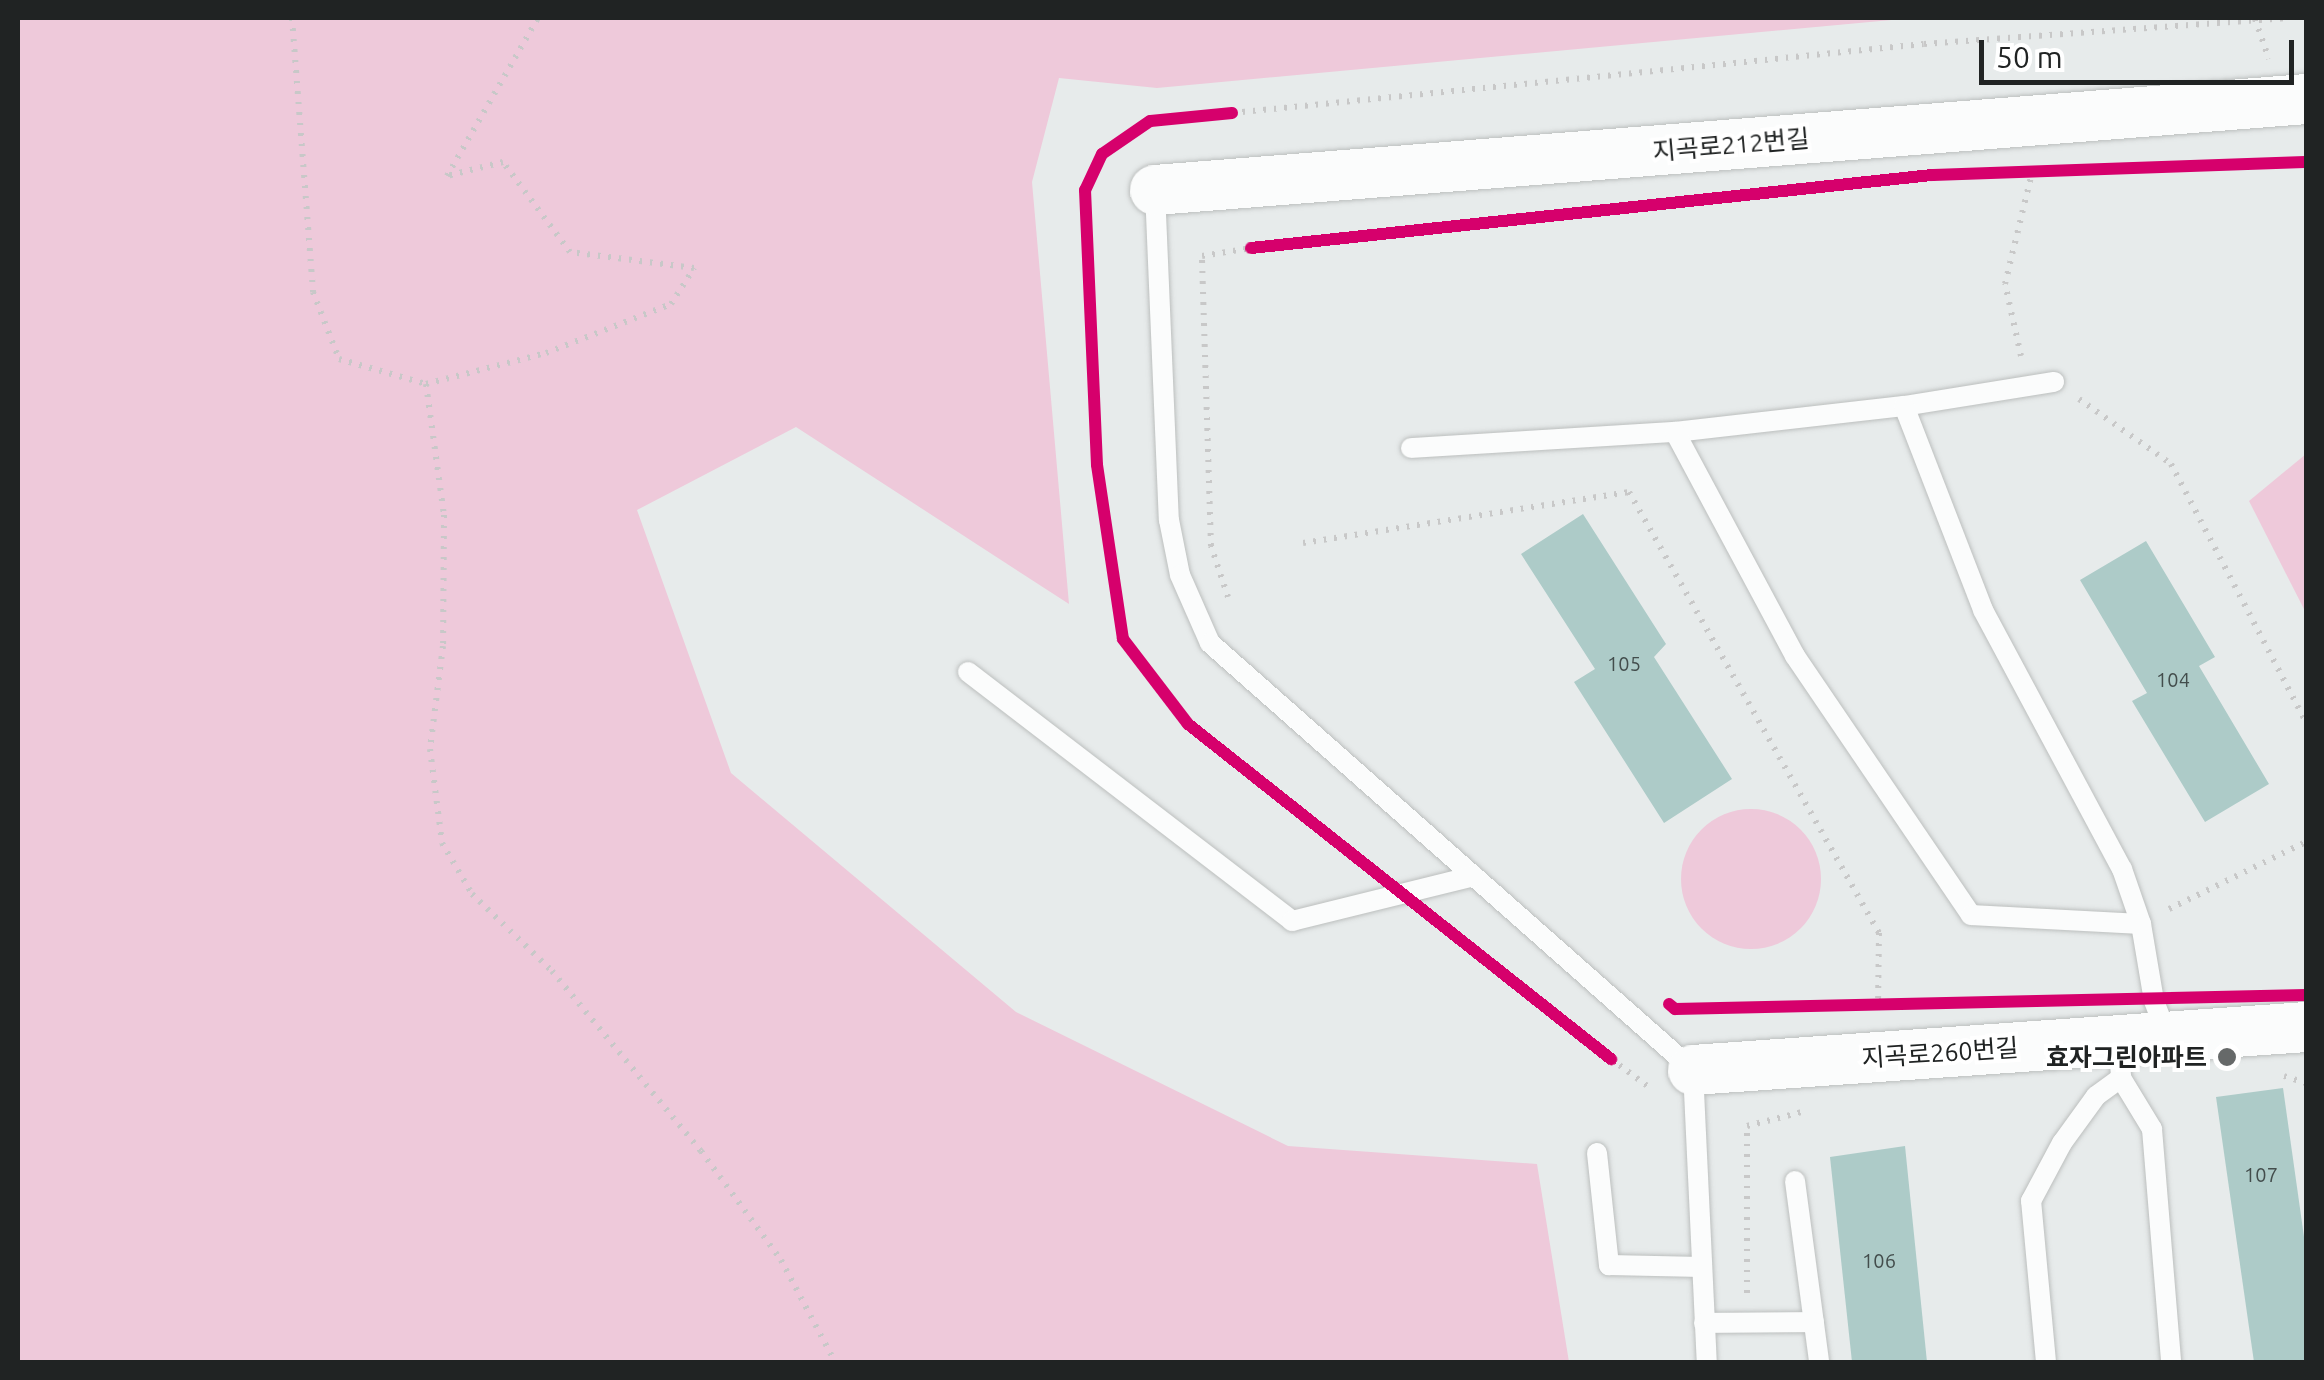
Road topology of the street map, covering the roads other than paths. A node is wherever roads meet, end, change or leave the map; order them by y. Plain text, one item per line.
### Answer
1 (2306, 99) edge
2 (1155, 190) joint
3 (2054, 382) road end
4 (1904, 406) junction
5 (1675, 432) junction
6 (1412, 448) dead end
7 (968, 672) dead end
8 (1474, 876) junction
9 (2141, 924) junction
10 (2306, 1027) edge
11 (2168, 1037) junction
12 (2119, 1059) junction
13 (1677, 1083) junction
14 (1597, 1154) dead end
15 (1795, 1181) dead end
16 (1702, 1266) junction
17 (1814, 1322) junction
18 (1704, 1323) junction
19 (1707, 1362) edge
20 (1819, 1362) edge
21 (2046, 1362) edge
22 (2171, 1362) edge

1 - 2 street, 지곡로212번길
2 - 8 lane
3 - 4 lane
4 - 5 lane
4 - 9 lane
5 - 6 lane
5 - 9 lane
7 - 8 lane
8 - 13 lane
9 - 11 lane
10 - 11 street, 지곡로260번길
11 - 12 street, 지곡로260번길
12 - 13 street, 지곡로260번길
12 - 21 lane
12 - 22 lane
13 - 16 lane
14 - 16 lane
15 - 17 lane
16 - 18 lane
17 - 18 lane
17 - 20 lane
18 - 19 lane

